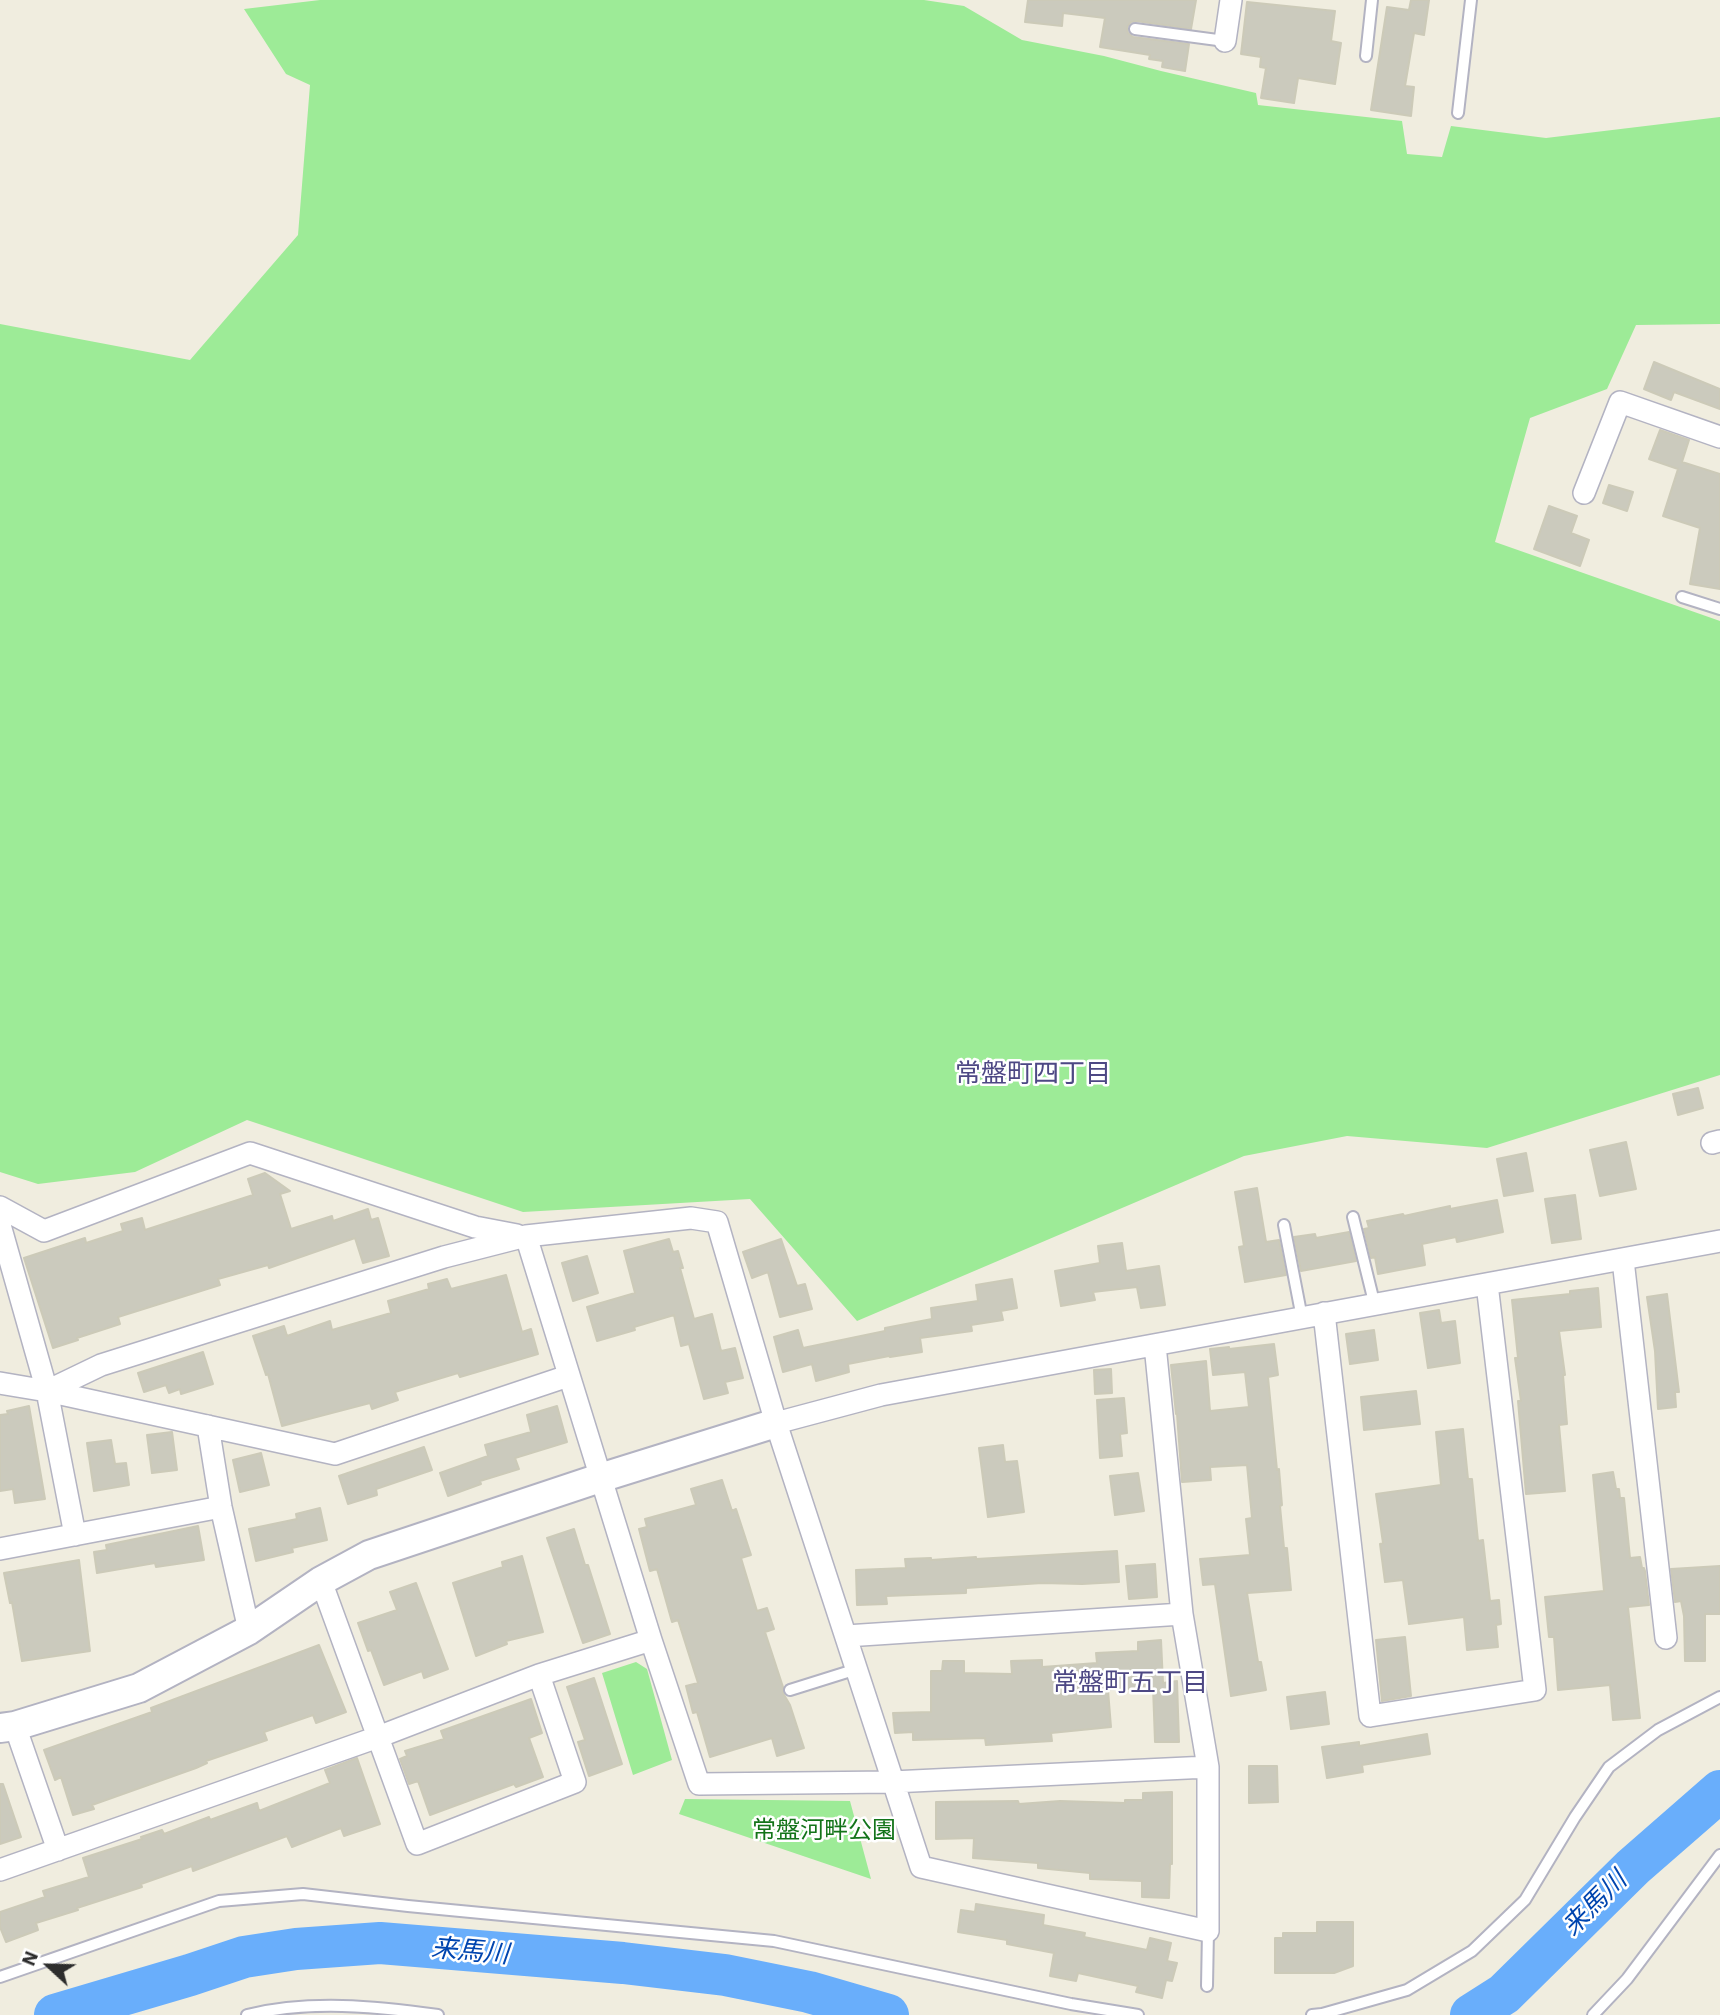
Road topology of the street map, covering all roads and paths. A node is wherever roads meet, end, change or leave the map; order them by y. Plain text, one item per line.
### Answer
1 (1231, 0) edge
2 (1372, 0) edge
3 (1471, 0) edge
4 (1135, 29) dead end
5 (1225, 41) joint
6 (1366, 56) dead end
7 (1458, 113) dead end
8 (1720, 437) edge
9 (1584, 493) dead end
10 (1682, 597) dead end
11 (1720, 609) edge
12 (0, 1208) edge
13 (1353, 1217) dead end
14 (0, 1225) edge
15 (1284, 1225) dead end
16 (526, 1236) junction
17 (1720, 1241) edge
18 (1623, 1260) junction
19 (1487, 1284) junction
20 (1375, 1306) junction
21 (1324, 1313) junction
22 (1302, 1318) junction
23 (1155, 1345) junction
24 (568, 1376) junction
25 (0, 1383) edge
26 (47, 1391) junction
27 (776, 1423) junction
28 (208, 1426) junction
29 (600, 1478) junction
30 (221, 1507) junction
31 (75, 1535) junction
32 (0, 1549) edge
33 (321, 1581) junction
34 (1182, 1614) junction
35 (249, 1630) junction
36 (846, 1636) junction
37 (1666, 1638) dead end
38 (651, 1640) junction
39 (857, 1669) junction
40 (539, 1675) junction
41 (789, 1690) dead end
42 (1720, 1697) edge
43 (7, 1727) edge
44 (379, 1737) junction
45 (1208, 1767) junction
46 (892, 1782) junction
47 (58, 1850) junction
48 (1720, 1855) edge
49 (0, 1870) edge
50 (1208, 1931) junction
51 (0, 1977) edge
52 (1207, 1986) dead end
53 (247, 2015) edge
54 (438, 2015) edge
55 (1138, 2015) edge
56 (1312, 2015) edge
57 (1593, 2015) edge

1 - 5 street
2 - 6 lane
3 - 7 lane
4 - 5 lane
8 - 9 street
10 - 11 lane
12 - 16 street
13 - 20 lane
14 - 26 street
15 - 22 lane
16 - 24 street
16 - 26 street
16 - 27 street
17 - 18 street
18 - 19 street
18 - 37 street
19 - 20 street
19 - 21 street
20 - 21 street
21 - 22 street
22 - 23 street
23 - 27 street
23 - 34 street
24 - 28 street
24 - 29 street
25 - 26 street
26 - 28 street
26 - 31 street
27 - 29 street
27 - 36 street
28 - 30 street
29 - 33 street
29 - 38 street
30 - 31 street
30 - 35 street
31 - 32 street
33 - 35 street
33 - 44 street
34 - 36 street
34 - 45 street
35 - 43 street
36 - 39 street
38 - 40 street
38 - 46 street
39 - 41 lane
39 - 46 street
40 - 44 street
40 - 44 street
42 - 56 lane
43 - 47 street
44 - 47 street
45 - 46 street
45 - 50 street
46 - 50 street
47 - 49 street
48 - 57 lane
50 - 52 lane
51 - 55 lane
53 - 54 lane

